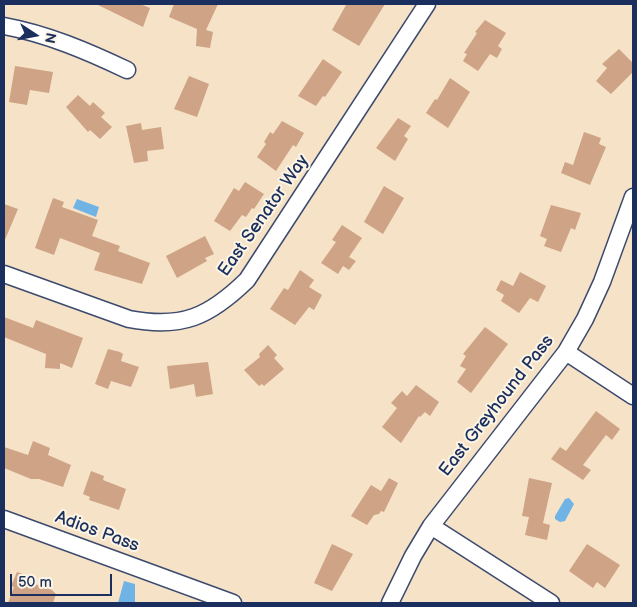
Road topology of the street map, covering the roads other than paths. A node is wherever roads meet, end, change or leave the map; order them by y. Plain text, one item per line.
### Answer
1 (427, 4) edge
2 (4, 26) edge
3 (126, 70) dead end
4 (633, 197) edge
5 (4, 274) edge
6 (566, 352) junction
7 (633, 396) edge
8 (4, 519) edge
9 (431, 526) junction
10 (233, 603) edge
11 (390, 603) edge
12 (551, 603) edge

1 - 5 street, East Senator Way
2 - 3 street
4 - 6 street, East Greyhound Pass
6 - 7 street
6 - 9 street, East Greyhound Pass
8 - 10 street, Adios Pass
9 - 11 street, East Greyhound Pass
9 - 12 street

